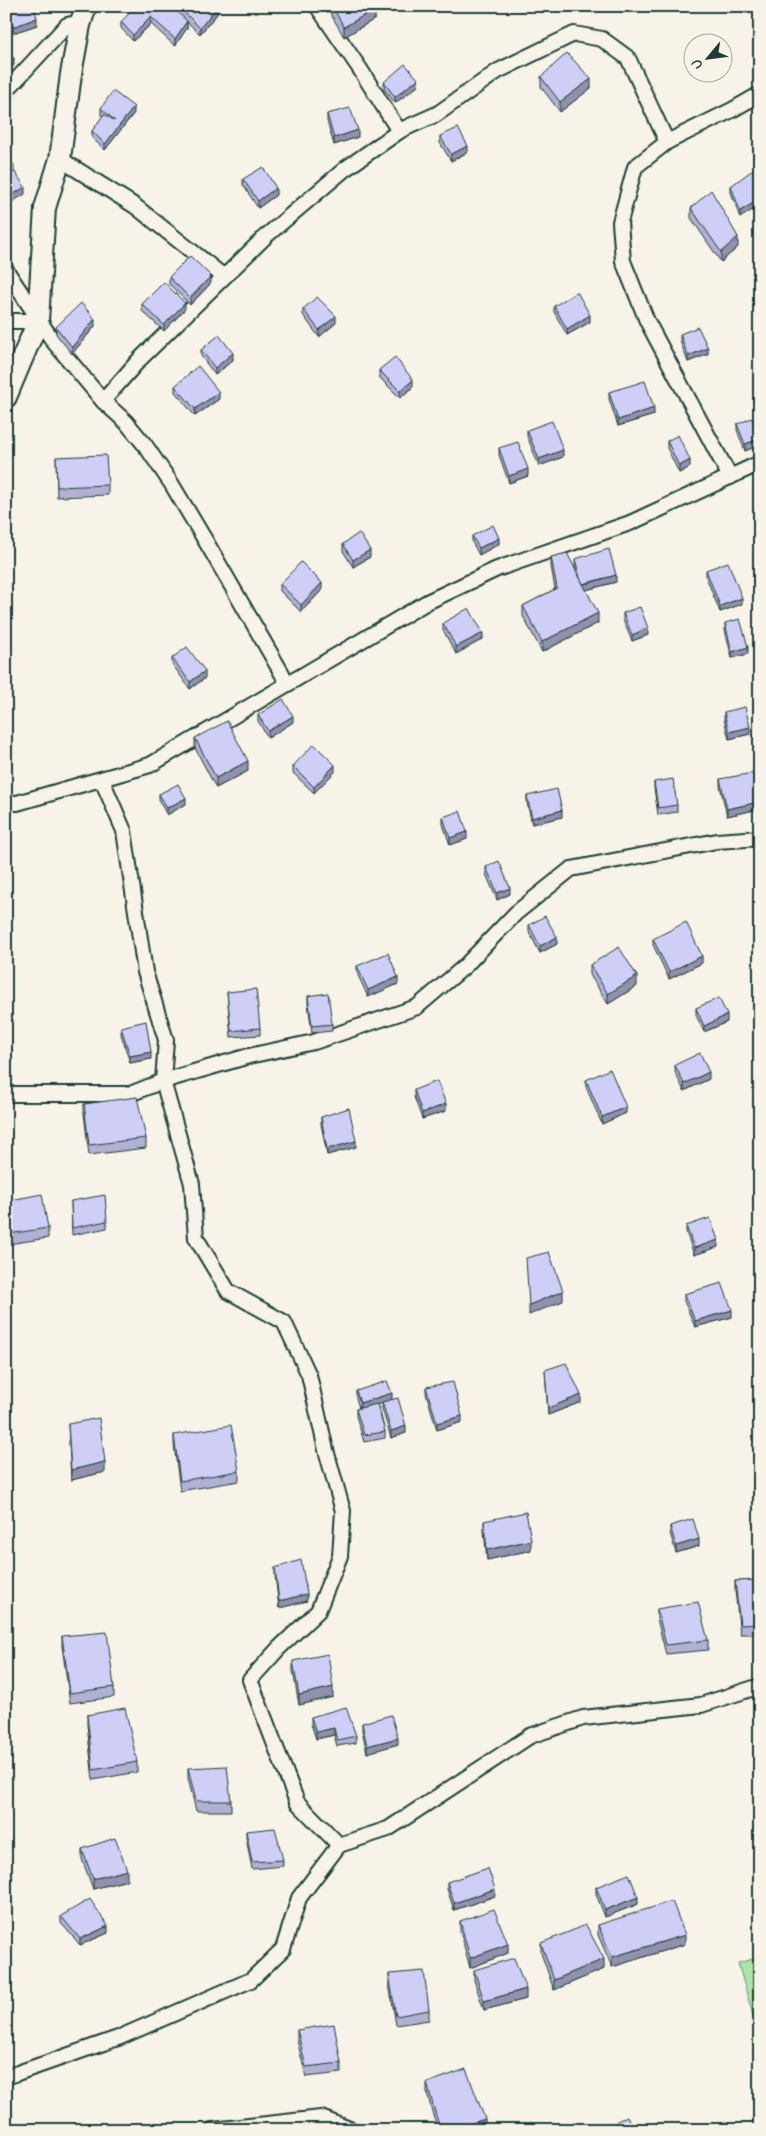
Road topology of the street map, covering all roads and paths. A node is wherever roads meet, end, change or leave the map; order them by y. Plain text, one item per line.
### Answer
1 (316, 6) edge
2 (84, 14) edge
3 (6, 91) edge
4 (760, 94) edge
5 (400, 130) junction
6 (667, 142) junction
7 (60, 159) junction
8 (6, 270) edge
9 (223, 276) junction
10 (6, 321) edge
11 (38, 321) junction
12 (6, 397) edge
13 (103, 400) junction
14 (760, 463) edge
15 (730, 477) junction
16 (288, 684) junction
17 (102, 780) junction
18 (6, 803) edge
19 (760, 838) edge
20 (163, 1081) junction
21 (6, 1094) edge
22 (760, 1686) edge
23 (339, 1846) junction
24 (6, 2077) edge
25 (212, 2130) edge
26 (352, 2130) edge

1 - 5 street
2 - 3 street
2 - 7 street
4 - 6 street
5 - 6 street
5 - 9 street
6 - 15 street
7 - 9 street
7 - 11 street
8 - 11 street
9 - 13 street
10 - 11 street
11 - 12 street
11 - 13 street
13 - 16 street
14 - 15 street
15 - 16 street
16 - 17 street
17 - 18 street
17 - 20 street
19 - 20 street
20 - 21 street
20 - 23 street
22 - 23 street
23 - 24 street
25 - 26 street

